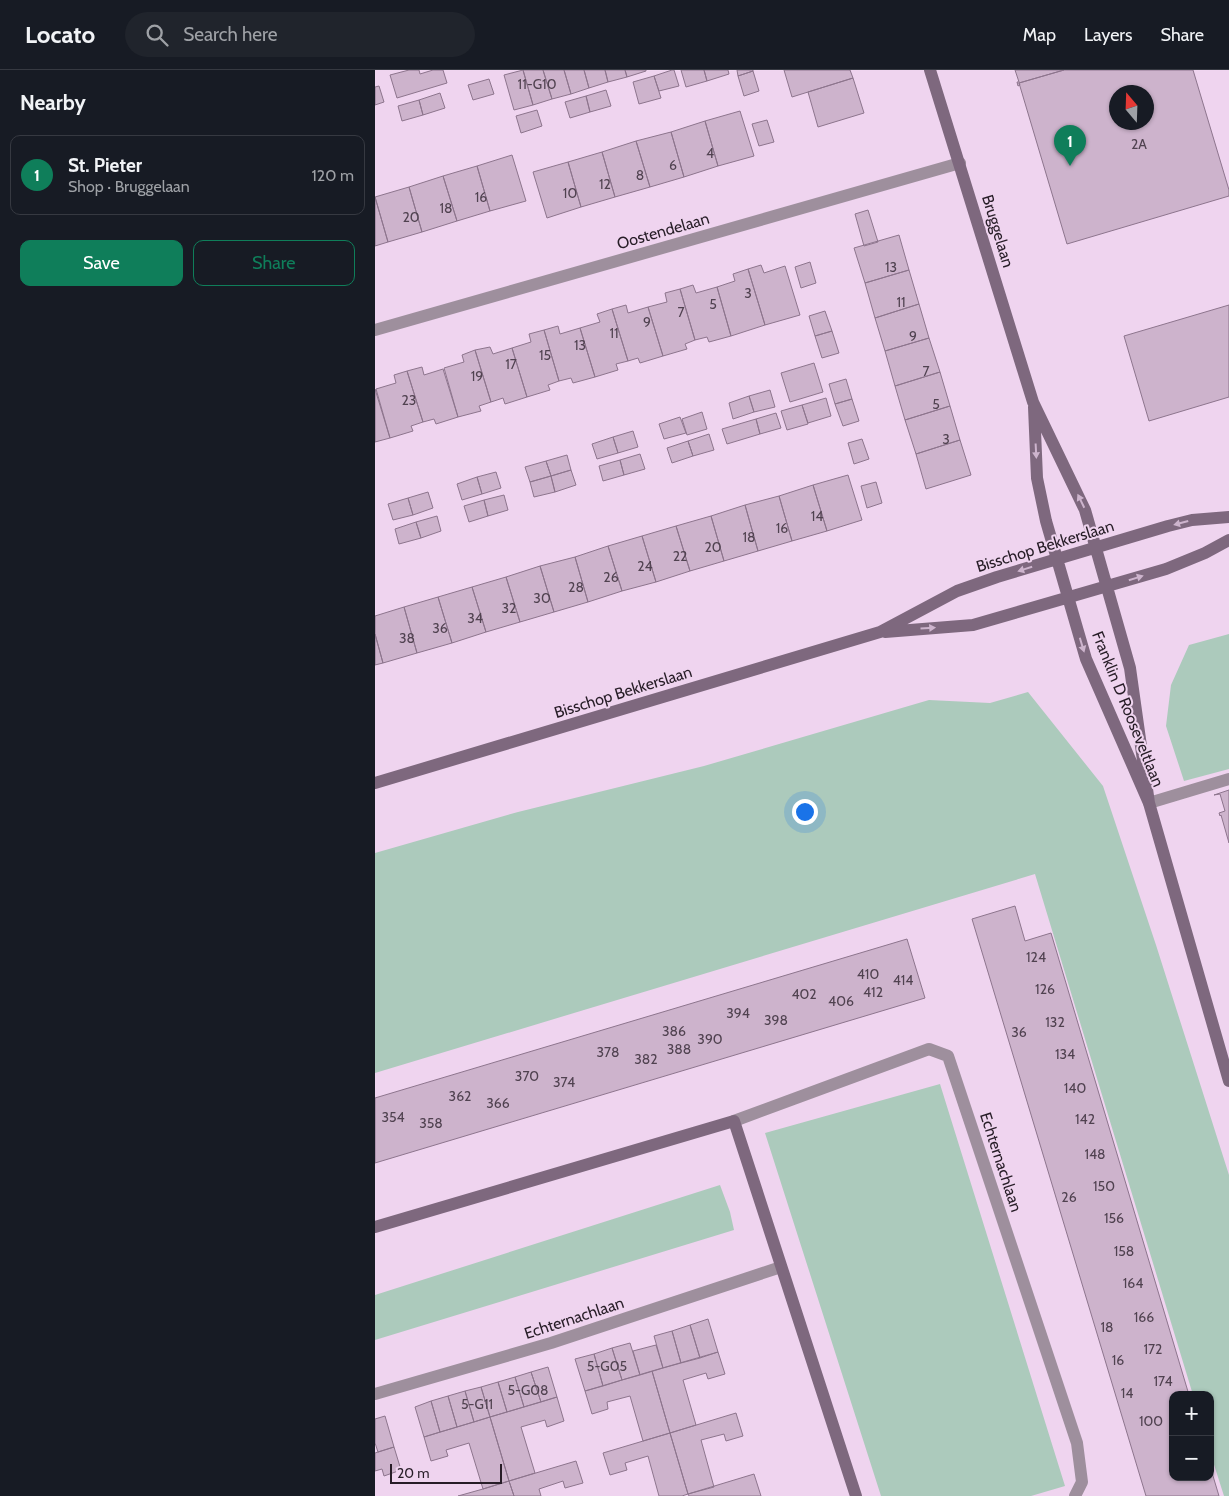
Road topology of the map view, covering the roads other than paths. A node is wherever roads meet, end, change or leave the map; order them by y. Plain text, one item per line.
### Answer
1 (930, 70) edge
2 (959, 163) junction
3 (375, 330) edge
4 (1033, 402) junction
5 (1229, 517) edge
6 (1229, 540) edge
7 (1096, 548) junction
8 (1057, 559) junction
9 (1107, 586) junction
10 (1068, 598) junction
11 (880, 632) junction
12 (1229, 779) edge
13 (375, 783) edge
14 (1149, 803) junction
15 (1229, 1081) edge
16 (734, 1121) junction
17 (375, 1227) edge
18 (781, 1267) junction
19 (375, 1394) edge
20 (856, 1496) edge
21 (1075, 1496) edge

1 - 2 main road, Bruggelaan
2 - 3 street, Oostendelaan
2 - 4 main road, Bruggelaan
7 -> 4 main road, Bruggelaan
4 -> 8 main road, Bruggelaan
5 -> 7 main road, Bisschop Bekkerslaan
9 -> 6 main road, Bisschop Bekkerslaan
7 - 8 main road, Bisschop Bekkerslaan
7 - 9 main road, Franklin D Rooseveltlaan
8 - 10 main road, Franklin D Rooseveltlaan
8 -> 11 main road, Bisschop Bekkerslaan
9 - 10 main road, Bisschop Bekkerslaan
9 - 14 main road, Franklin D Rooseveltlaan
11 -> 10 main road, Bisschop Bekkerslaan
10 -> 14 main road, Franklin D Rooseveltlaan
11 - 13 main road, Bisschop Bekkerslaan
12 - 14 street
14 - 15 main road, Franklin D Rooseveltlaan
16 - 17 main road, Echternachlaan
16 - 18 main road
16 - 21 street, Echternachlaan
18 - 19 street, Echternachlaan
18 - 20 main road

